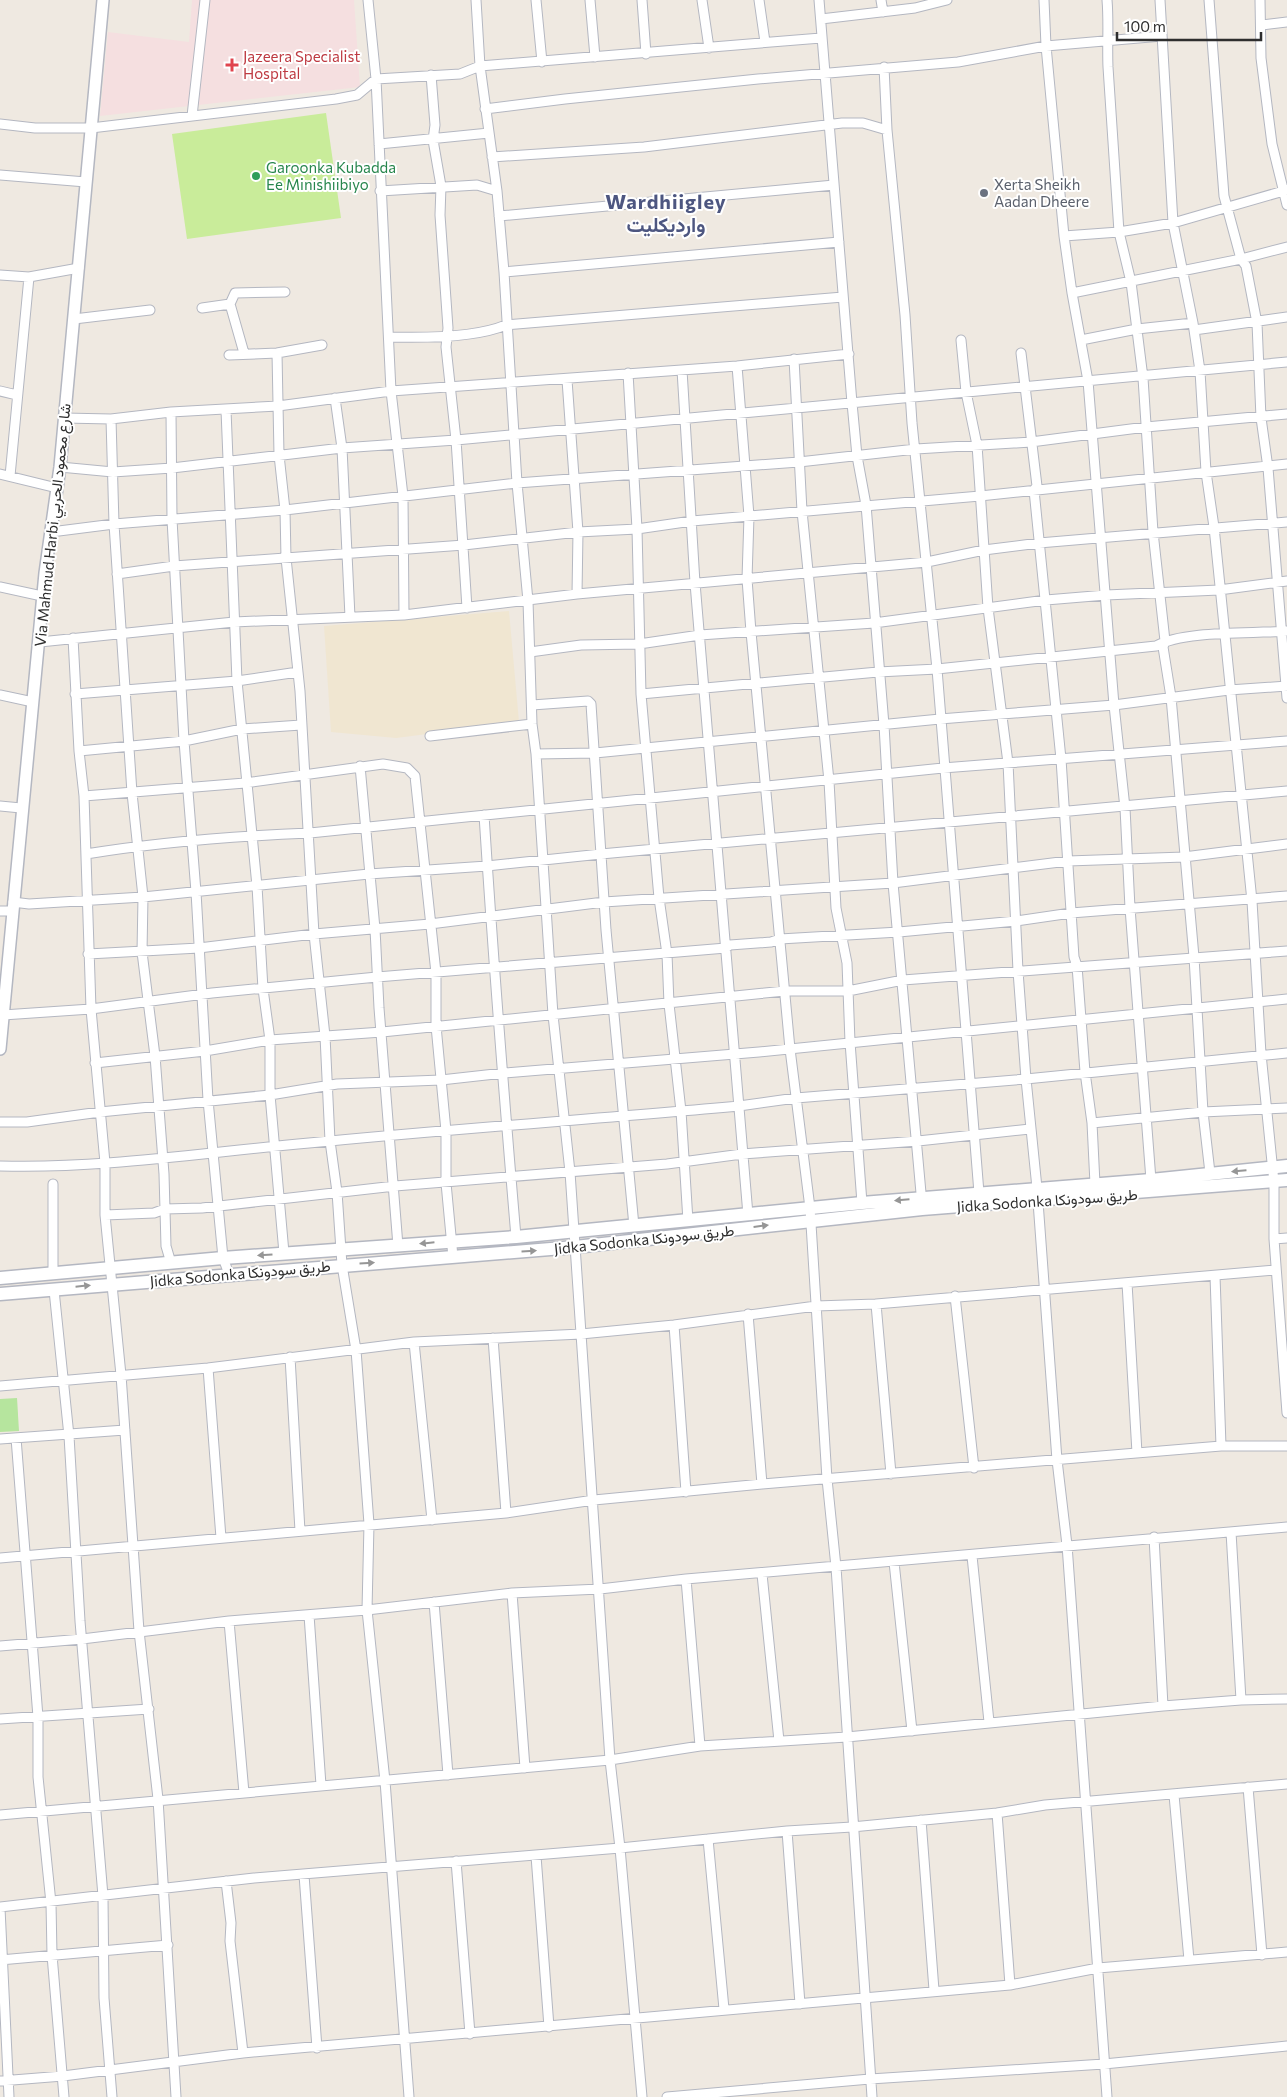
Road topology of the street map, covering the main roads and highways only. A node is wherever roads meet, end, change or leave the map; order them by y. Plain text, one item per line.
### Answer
1 (1287, 1166) edge
2 (1287, 1180) edge
3 (1037, 1194) junction
4 (922, 1203) junction
5 (810, 1214) junction
6 (0, 1278) edge
7 (0, 1294) edge

1 -> 3 main road, Jidka Sodonka طريق سودونكا
2 - 3 main road, Jidka Sodonka طريق سودونكا
3 - 4 main road, Jidka Sodonka طريق سودونكا
3 - 4 main road, Jidka Sodonka طريق سودونكا
4 - 5 main road, Jidka Sodonka طريق سودونكا
4 -> 5 main road, Jidka Sodonka طريق سودونكا
5 -> 6 main road, Jidka Sodonka طريق سودونكا
7 -> 5 main road, Jidka Sodonka طريق سودونكا

